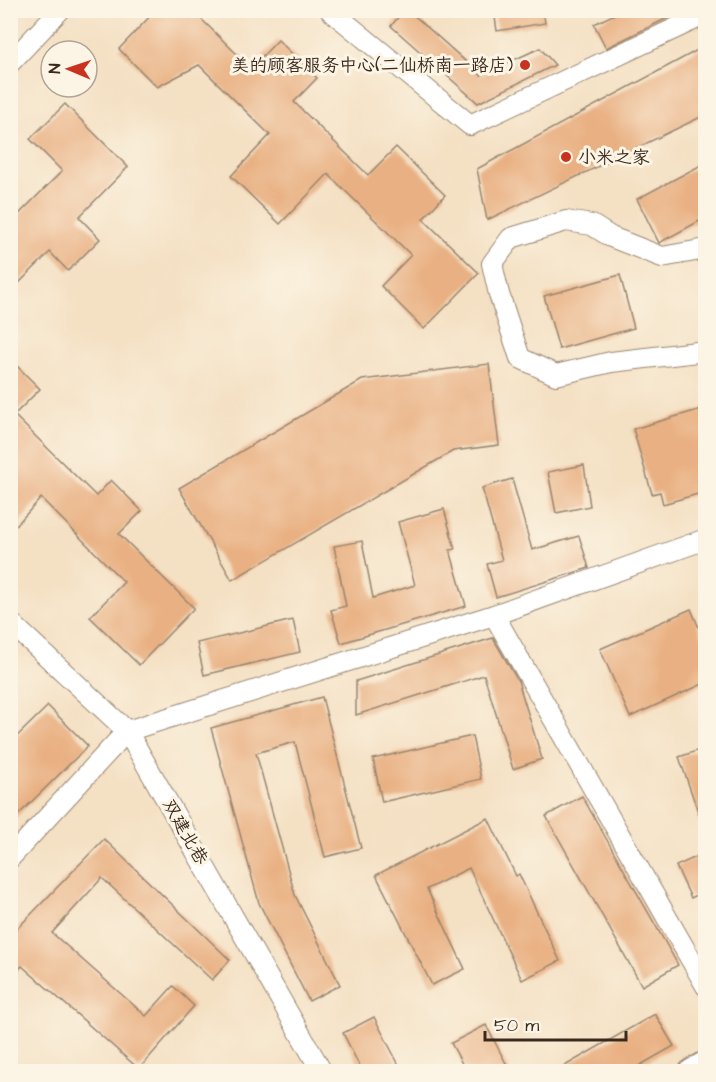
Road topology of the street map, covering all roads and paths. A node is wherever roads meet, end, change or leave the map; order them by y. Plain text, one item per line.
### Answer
1 (60, 10) edge
2 (330, 10) edge
3 (705, 14) edge
4 (10, 63) edge
5 (705, 249) edge
6 (705, 351) edge
7 (705, 539) edge
8 (494, 615) junction
9 (10, 622) edge
10 (127, 731) junction
11 (10, 858) edge
12 (705, 986) edge
13 (705, 1063) edge
14 (322, 1071) edge
15 (691, 1071) edge

1 - 4 street
2 - 3 street
5 - 6 street
7 - 8 street
8 - 10 street
8 - 12 street
9 - 10 street, 双建北巷
10 - 11 street
10 - 14 street, 双建北巷
13 - 15 street

